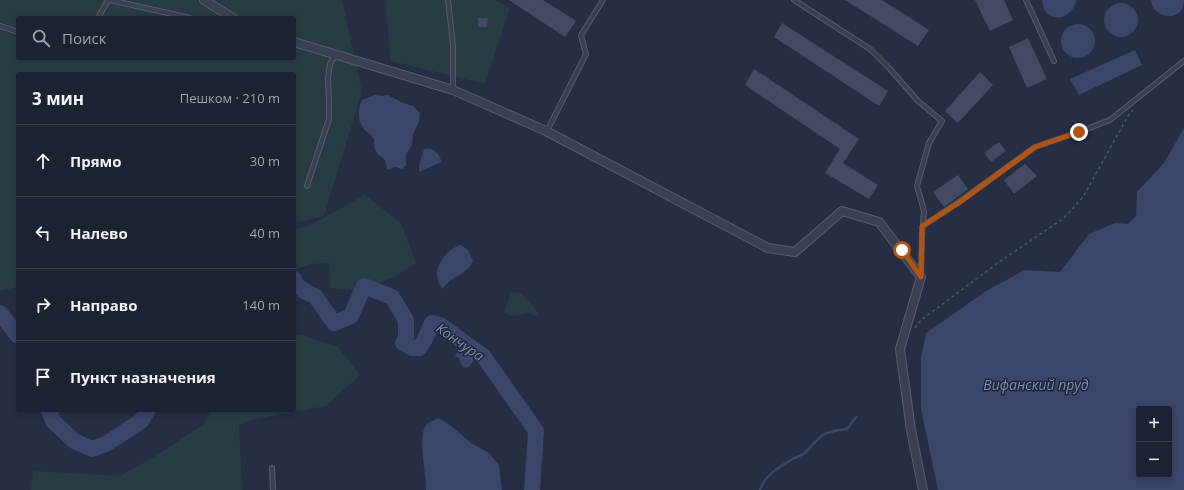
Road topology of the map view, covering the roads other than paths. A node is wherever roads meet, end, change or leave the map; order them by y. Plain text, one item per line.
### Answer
1 (109, 0) edge
2 (204, 0) edge
3 (448, 0) edge
4 (602, 0) edge
5 (794, 0) edge
6 (1026, 0) edge
7 (99, 16) edge
8 (181, 16) edge
9 (230, 16) edge
10 (0, 26) edge
11 (16, 31) edge
12 (296, 43) edge
13 (336, 54) junction
14 (1054, 61) dead end
15 (1184, 61) edge
16 (454, 90) junction
17 (546, 132) junction
18 (307, 186) dead end
19 (922, 226) junction
20 (921, 277) junction
21 (272, 468) dead end
22 (273, 490) edge
23 (923, 490) edge

1 - 7 lane
1 - 8 lane
2 - 9 street
3 - 16 lane
4 - 17 lane
5 - 19 lane
6 - 14 lane
10 - 11 lane
12 - 13 street
13 - 16 street
13 - 18 lane
15 - 19 lane
16 - 17 street
17 - 20 street
19 - 20 lane
20 - 23 street
21 - 22 lane

